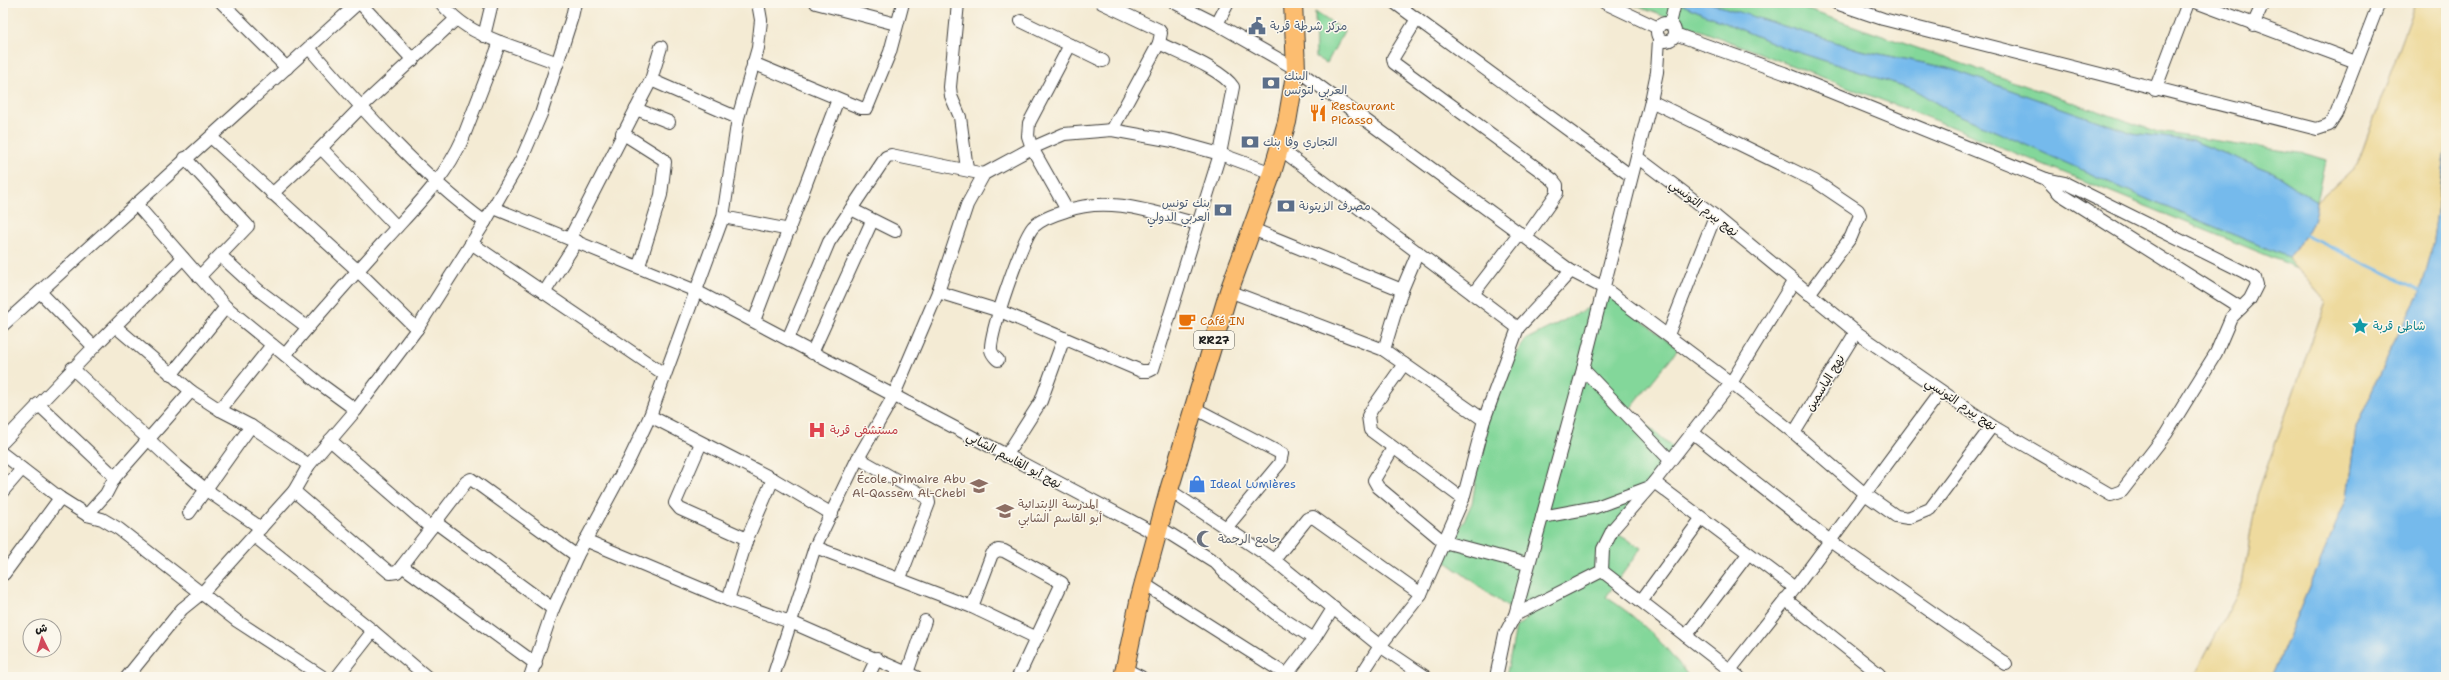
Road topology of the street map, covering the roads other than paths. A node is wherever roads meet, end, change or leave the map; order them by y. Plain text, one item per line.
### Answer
1 (222, 3) edge
2 (359, 3) edge
3 (441, 3) edge
4 (492, 3) edge
5 (574, 3) edge
6 (758, 3) edge
7 (816, 3) edge
8 (903, 3) edge
9 (958, 3) edge
10 (1102, 3) edge
11 (1176, 3) edge
12 (1228, 3) edge
13 (1293, 3) edge
14 (1396, 3) edge
15 (1605, 3) edge
16 (1675, 3) edge
17 (1836, 3) edge
18 (2188, 3) edge
19 (2198, 3) edge
20 (2263, 3) edge
21 (2380, 3) edge
22 (842, 7) edge
23 (1417, 19) junction
24 (455, 20) junction
25 (1021, 21) dead end
26 (896, 24) junction
27 (1217, 24) junction
28 (2254, 25) junction
29 (1667, 31) junction
30 (484, 36) junction
31 (500, 42) junction
32 (1159, 43) junction
33 (1070, 45) junction
34 (661, 47) dead end
35 (309, 48) junction
36 (413, 60) junction
37 (1102, 61) dead end
38 (2356, 62) junction
39 (558, 63) junction
40 (754, 63) junction
41 (287, 68) junction
42 (1296, 69) junction
43 (651, 80) junction
44 (2155, 90) junction
45 (838, 99) junction
46 (1652, 101) junction
47 (361, 107) junction
48 (636, 109) junction
49 (738, 118) junction
50 (669, 122) dead end
51 (1112, 130) junction
52 (622, 133) junction
53 (212, 138) junction
54 (321, 148) junction
55 (1032, 148) junction
56 (1279, 148) junction
57 (1220, 154) junction
58 (1637, 157) junction
59 (185, 158) junction
60 (967, 169) junction
61 (1272, 173) junction
62 (984, 174) junction
63 (1631, 176) junction
64 (2046, 179) junction
65 (437, 182) junction
66 (272, 194) junction
67 (136, 204) junction
68 (494, 208) junction
69 (851, 209) junction
70 (1067, 210) junction
71 (1715, 216) junction
72 (723, 217) junction
73 (872, 221) junction
74 (485, 222) junction
75 (1198, 224) junction
76 (397, 227) junction
77 (1250, 228) junction
78 (790, 230) junction
79 (895, 231) dead end
80 (1523, 235) junction
81 (574, 239) junction
82 (470, 243) junction
83 (1418, 252) junction
84 (221, 256) junction
85 (183, 258) junction
86 (639, 266) junction
87 (358, 271) junction
88 (1571, 271) junction
89 (199, 277) junction
90 (1793, 282) junction
91 (1604, 288) junction
92 (1402, 290) junction
93 (696, 291) junction
94 (1229, 291) junction
95 (40, 292) junction
96 (938, 292) junction
97 (544, 293) junction
98 (1473, 294) junction
99 (1809, 294) junction
100 (226, 307) junction
101 (2241, 308) junction
102 (1000, 311) junction
103 (754, 321) junction
104 (3, 325) edge
105 (116, 327) junction
106 (307, 327) junction
107 (1518, 328) junction
108 (417, 329) junction
109 (1856, 332) junction
110 (1668, 335) junction
111 (1064, 338) junction
112 (788, 339) junction
113 (272, 345) junction
114 (94, 347) junction
115 (1384, 350) junction
116 (812, 352) junction
117 (285, 355) junction
118 (998, 360) dead end
119 (1404, 364) junction
120 (72, 368) junction
121 (1583, 369) junction
122 (172, 374) junction
123 (664, 374) junction
124 (1731, 383) junction
125 (191, 391) junction
126 (1941, 391) junction
127 (892, 397) junction
128 (38, 404) junction
129 (1194, 408) junction
130 (220, 410) junction
131 (356, 410) junction
132 (650, 416) junction
133 (1484, 420) junction
134 (251, 426) junction
135 (1992, 426) junction
136 (1692, 432) junction
137 (1794, 433) junction
138 (148, 440) junction
139 (330, 440) junction
140 (3, 442) edge
141 (701, 443) junction
142 (1393, 448) junction
143 (3, 454) edge
144 (1006, 456) junction
145 (858, 458) junction
146 (1670, 460) junction
147 (309, 465) junction
148 (22, 469) junction
149 (115, 477) junction
150 (773, 479) junction
151 (1652, 484) junction
152 (205, 489) junction
153 (1169, 490) junction
154 (3, 491) edge
155 (294, 491) junction
156 (1865, 494) junction
157 (60, 498) junction
158 (1463, 499) junction
159 (189, 513) dead end
160 (832, 514) junction
161 (87, 515) junction
162 (1542, 516) junction
163 (1702, 519) junction
164 (433, 525) junction
165 (1226, 528) junction
166 (1158, 531) junction
167 (258, 532) junction
168 (747, 539) junction
169 (585, 540) junction
170 (1830, 541) junction
171 (1444, 542) junction
172 (815, 548) junction
173 (1748, 554) junction
174 (576, 556) junction
175 (1274, 560) junction
176 (1527, 564) junction
177 (402, 566) junction
178 (1602, 571) junction
179 (4, 574) dead end
180 (900, 578) junction
181 (1144, 584) junction
182 (1795, 588) junction
183 (203, 592) junction
184 (1421, 594) junction
185 (728, 600) junction
186 (1785, 600) junction
187 (1641, 601) junction
188 (972, 607) junction
189 (1334, 607) junction
190 (553, 609) junction
191 (1515, 615) junction
192 (925, 621) dead end
193 (792, 623) junction
194 (373, 631) junction
195 (1686, 636) junction
196 (1037, 638) junction
197 (1314, 639) junction
198 (1380, 646) junction
199 (877, 658) junction
200 (536, 664) junction
201 (2006, 664) dead end
202 (1130, 674) edge
203 (1735, 674) edge
204 (1879, 674) dead end
205 (911, 675) edge
206 (1286, 676) edge
207 (127, 677) edge
208 (323, 677) edge
209 (338, 677) edge
210 (427, 677) edge
211 (530, 677) edge
212 (773, 677) edge
213 (868, 677) edge
214 (1018, 677) edge
215 (1360, 677) edge
216 (1426, 677) edge
217 (1496, 677) edge

1 - 41 street
2 - 35 street
2 - 36 street
3 - 24 street
4 - 30 street
5 - 39 street
6 - 40 street
7 - 22 street
8 - 26 street
9 - 60 street
10 - 32 street
11 - 27 street
12 - 27 street
13 - 42 highway, RR27
14 - 23 street
15 - 29 street
16 - 29 street
17 - 44 street
18 - 44 street
19 - 28 street
20 - 28 street
21 - 38 street
22 - 26 street
23 - 63 street
23 - 80 street
24 - 30 street
24 - 36 street
25 - 33 street
26 - 45 street
27 - 42 street
28 - 38 street
29 - 46 street
29 - 64 street
30 - 31 street
31 - 39 street
31 - 65 street
32 - 51 street
32 - 57 street
33 - 37 street
33 - 55 street
34 - 43 street
35 - 41 street
35 - 47 street
36 - 47 street
38 - 44 street
39 - 68 street
40 - 45 street
40 - 49 street
41 - 53 street
42 - 56 highway, RR27
42 - 80 street
43 - 48 street
43 - 49 street
45 - 78 street
46 - 58 street
46 - 99 street
47 - 54 street
47 - 65 street
48 - 50 street
48 - 52 street
49 - 72 street
51 - 55 street
51 - 57 street
52 - 81 street
52 - 86 street
53 - 59 street
53 - 66 street
54 - 66 street
54 - 76 street
55 - 62 street
55 - 70 street
56 - 61 highway, RR27
56 - 83 street
57 - 61 street
57 - 75 street
58 - 63 street
58 - 71 street, نهج بيرم التونسي
59 - 67 street
59 - 84 street
60 - 62 street
60 - 69 street
61 - 77 highway, RR27
62 - 96 street
63 - 91 street
64 - 101 street
64 - 101 street
65 - 74 street
65 - 76 street
66 - 87 street
67 - 85 street
67 - 95 street
68 - 74 street
68 - 81 street, نهج أبو القاسم الشابي
69 - 73 street
69 - 112 street
70 - 75 street
70 - 102 street
71 - 90 street, نهج بيرم التونسي
71 - 110 street
72 - 78 street
72 - 93 street
73 - 79 street
73 - 116 street
74 - 82 street
75 - 111 street
76 - 87 street
77 - 92 street
77 - 94 highway, RR27
78 - 103 street
80 - 88 street
80 - 98 street
81 - 86 street, نهج أبو القاسم الشابي
81 - 97 street
82 - 97 street
82 - 108 street
83 - 92 street
83 - 98 street
84 - 89 street
84 - 106 street
85 - 89 street
85 - 105 street
86 - 93 street, نهج أبو القاسم الشابي
87 - 106 street
87 - 108 street
88 - 91 street
88 - 107 street
89 - 100 street
90 - 99 street, نهج بيرم التونسي
90 - 124 street
91 - 110 street
91 - 121 street
92 - 115 street
93 - 103 street, نهج أبو القاسم الشابي
93 - 123 street
94 - 115 street
94 - 129 highway, RR27
95 - 104 street
95 - 114 street
96 - 102 street
96 - 127 street
97 - 123 street
98 - 107 street
99 - 109 street, نهج بيرم التونسي
100 - 113 street
100 - 122 street
101 - 135 street, نهج بيرم التونسي
102 - 111 street
102 - 118 street
103 - 112 street, نهج أبو القاسم الشابي
105 - 114 street
105 - 122 street
106 - 117 street
107 - 133 street
108 - 131 street
109 - 126 street, نهج بيرم التونسي
109 - 137 street, نهج الياسمين
110 - 124 street
111 - 144 street
112 - 116 street, نهج أبو القاسم الشابي
113 - 117 street
113 - 130 street
114 - 120 street
115 - 119 street
116 - 127 street, نهج أبو القاسم الشابي
117 - 131 street
119 - 133 street
119 - 142 street
120 - 128 street
120 - 138 street
121 - 146 street
121 - 162 street
122 - 125 street
123 - 132 street
124 - 136 street
124 - 137 street
125 - 130 street
125 - 138 street
126 - 135 street, نهج بيرم التونسي
126 - 156 street
127 - 144 street, نهج أبو القاسم الشابي
127 - 145 street
128 - 140 street
128 - 149 street
129 - 153 highway, RR27
129 - 165 street
130 - 134 street
131 - 139 street
132 - 141 street
132 - 169 street
133 - 158 street
134 - 147 street
134 - 152 street
135 - 156 street
136 - 146 street
136 - 170 street
137 - 156 street
138 - 149 street
138 - 152 street
139 - 147 street
139 - 164 street
141 - 150 street
141 - 168 street
142 - 158 street
142 - 171 street
143 - 148 street
144 - 166 street, نهج أبو القاسم الشابي
145 - 160 street
145 - 180 street
146 - 151 street
147 - 155 street
148 - 154 street
148 - 157 street
149 - 161 street
150 - 160 street
150 - 168 street
151 - 162 street
151 - 163 street
151 - 178 street
152 - 159 street
152 - 167 street
153 - 165 street
153 - 166 highway, RR27
155 - 167 street
155 - 177 street
156 - 170 street
157 - 161 street
157 - 179 street
158 - 171 street
160 - 172 street
161 - 183 street
162 - 176 street
163 - 173 street
163 - 187 street
164 - 174 street
164 - 177 street
164 - 190 street
165 - 175 street
166 - 181 highway, RR27
166 - 197 street, نهج أبو القاسم الشابي
167 - 183 street
167 - 194 street
168 - 185 street
169 - 174 street
169 - 185 street
170 - 182 street
170 - 201 street
171 - 176 street
171 - 184 street
172 - 180 street
172 - 193 street
173 - 182 street
173 - 195 street
174 - 190 street
175 - 184 street
175 - 189 street
176 - 191 street
177 - 200 street
178 - 187 street
178 - 191 street
180 - 188 street
181 - 202 highway, RR27
181 - 206 street
182 - 186 street
183 - 207 street
183 - 208 street
184 - 198 street
185 - 193 street
186 - 203 street
186 - 204 street
187 - 195 street
188 - 196 street
188 - 196 street
189 - 197 street
189 - 198 street
190 - 200 street
191 - 217 street
192 - 205 street
193 - 199 street
193 - 212 street
194 - 209 street
194 - 210 street
195 - 203 street
196 - 214 street
197 - 206 street
198 - 215 street
198 - 216 street
199 - 205 street
199 - 213 street
200 - 211 street

